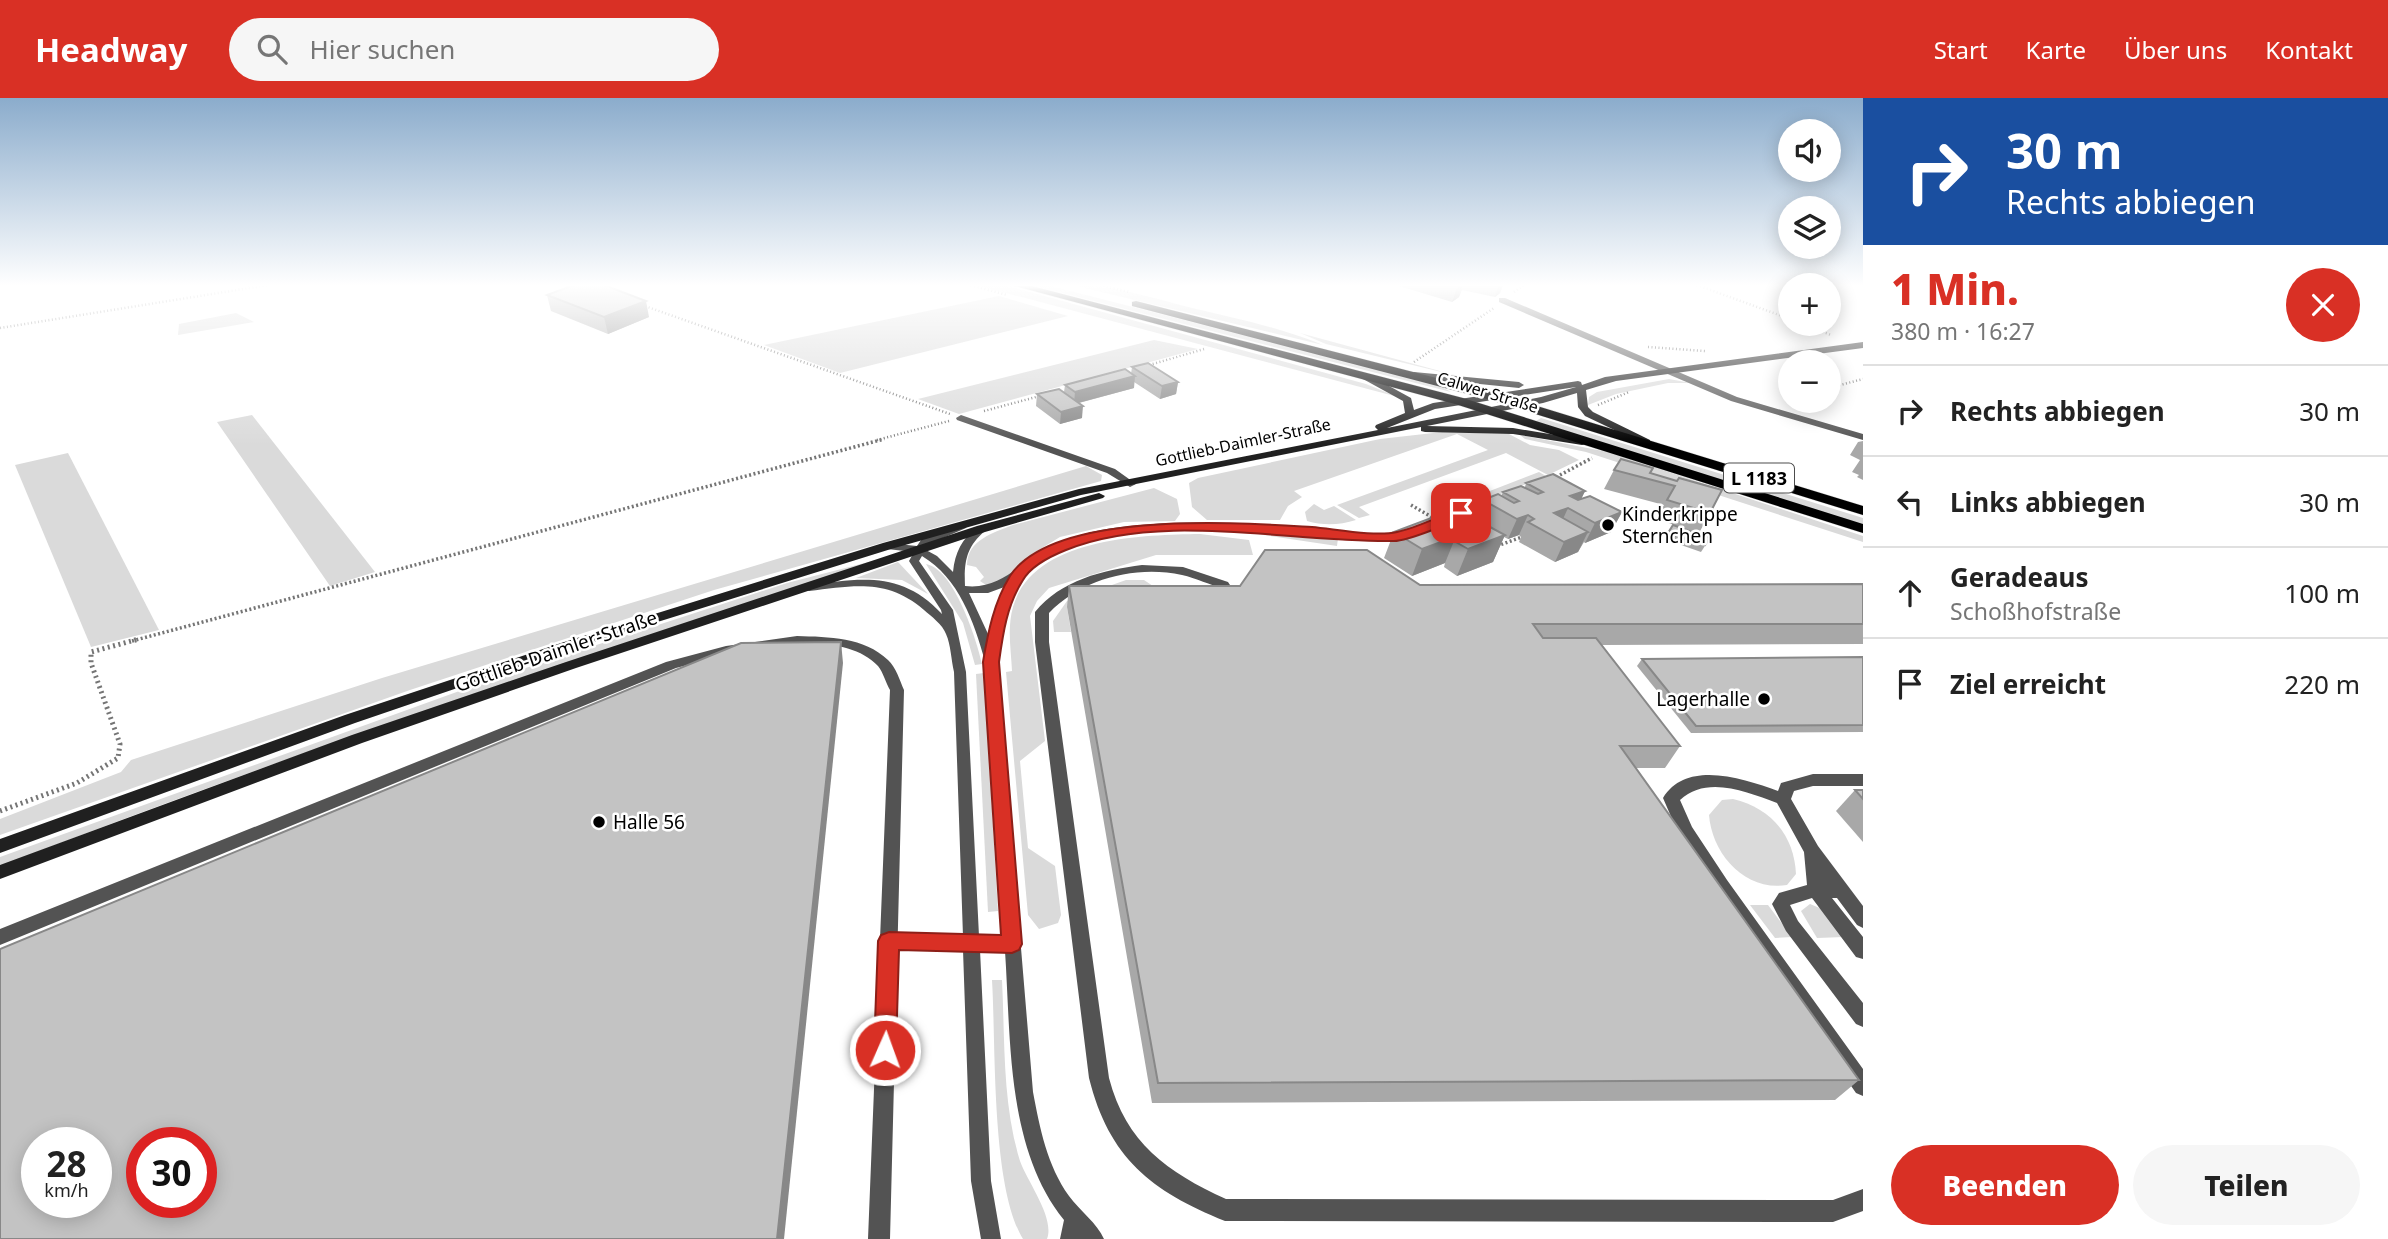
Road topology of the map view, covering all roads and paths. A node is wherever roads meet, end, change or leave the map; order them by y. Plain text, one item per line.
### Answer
1 (735, 338) edge
2 (1220, 338) edge
3 (1285, 338) edge
4 (1451, 338) edge
5 (1596, 338) edge
6 (1863, 345) edge
7 (1204, 349) dead end
8 (1622, 349) junction
9 (1705, 351) dead end
10 (1140, 367) edge
11 (1412, 368) junction
12 (1670, 370) junction
13 (1364, 376) junction
14 (1614, 379) junction
15 (1863, 379) edge
16 (1841, 385) edge
17 (1559, 386) junction
18 (1582, 391) junction
19 (1051, 393) edge
20 (1491, 396) junction
21 (1459, 401) junction
22 (1520, 405) junction
23 (1489, 410) junction
24 (1410, 413) junction
25 (961, 418) junction
26 (1399, 429) junction
27 (1363, 434) junction
28 (1863, 437) edge
29 (1655, 446) junction
30 (1596, 451) junction
31 (1560, 475) edge
32 (1130, 484) junction
33 (1502, 497) edge
34 (1411, 505) dead end
35 (1863, 511) edge
36 (1438, 521) joint
37 (969, 522) junction
38 (981, 529) junction
39 (1417, 529) edge
40 (1863, 529) edge
41 (1522, 537) dead end
42 (887, 546) junction
43 (918, 550) junction
44 (1488, 550) edge
45 (1017, 576) junction
46 (1223, 585) edge
47 (809, 588) junction
48 (960, 588) junction
49 (953, 635) junction
50 (991, 662) junction
51 (1863, 780) edge
52 (1783, 799) junction
53 (0, 811) edge
54 (0, 846) edge
55 (1812, 852) junction
56 (0, 872) edge
57 (1816, 890) junction
58 (1840, 891) junction
59 (1863, 920) edge
60 (0, 937) edge
61 (889, 941) junction
62 (973, 943) junction
63 (1012, 944) junction
64 (1863, 951) edge
65 (1863, 1018) edge
66 (1863, 1086) edge
67 (1863, 1200) edge
68 (1072, 1229) edge
69 (879, 1239) edge
70 (991, 1239) edge
71 (1094, 1239) edge

1 - 25 path
2 - 13 main road, Calwer Straße / L 1183
3 - 11 main road, Calwer Straße / L 1183
4 - 11 path
5 - 8 lane
6 - 12 main road, Gottlieb-Daimler-Straße
7 - 10 path
8 - 9 path
8 - 12 lane
11 - 17 main road
11 - 20 main road, Calwer Straße / L 1183
12 - 14 main road, Gottlieb-Daimler-Straße
12 - 28 lane
13 - 21 main road, Calwer Straße / L 1183
13 - 24 main road
14 - 17 main road, Gottlieb-Daimler-Straße
14 - 18 main road, Gottlieb-Daimler-Straße
15 - 16 path
17 - 20 main road, Gottlieb-Daimler-Straße
18 - 22 main road, Gottlieb-Daimler-Straße
18 - 29 main road
19 - 25 path
20 - 21 main road, Gottlieb-Daimler-Straße
20 - 22 main road, Calwer Straße / L 1183
21 - 23 main road, Calwer Straße / L 1183
21 - 24 main road, Gottlieb-Daimler-Straße
22 - 23 main road, Gottlieb-Daimler-Straße
22 - 29 main road, Calwer Straße / L 1183
23 - 26 main road, Gottlieb-Daimler-Straße
23 - 30 main road, Calwer Straße / L 1183
24 - 27 main road, Gottlieb-Daimler-Straße
25 - 32 street
25 - 53 path
26 - 27 main road, Gottlieb-Daimler-Straße
26 - 30 main road
27 - 32 main road, Gottlieb-Daimler-Straße
29 - 35 main road, Calwer Straße / L 1183
30 - 31 path
30 - 40 main road, Calwer Straße / L 1183
32 - 37 main road, Gottlieb-Daimler-Straße
32 - 38 main road, Gottlieb-Daimler-Straße
33 - 36 lane
34 - 36 path
37 - 42 main road, Gottlieb-Daimler-Straße
37 - 43 lane
38 - 43 main road, Gottlieb-Daimler-Straße
38 - 48 lane
39 - 45 lane
41 - 44 path
42 - 43 lane
42 - 54 main road, Gottlieb-Daimler-Straße
43 - 47 main road, Gottlieb-Daimler-Straße
43 - 48 lane
43 - 49 lane
45 - 48 lane
45 - 50 lane
46 - 67 street
47 - 49 lane
47 - 56 main road, Gottlieb-Daimler-Straße
48 - 50 lane
49 - 62 lane
50 - 63 lane
51 - 52 street
52 - 55 street
52 - 66 street
55 - 57 street
55 - 58 street
57 - 58 street
57 - 64 street
57 - 65 street
58 - 59 street
60 - 61 street
61 - 62 lane
61 - 69 street
62 - 63 lane
62 - 70 lane
63 - 68 lane
68 - 71 lane

